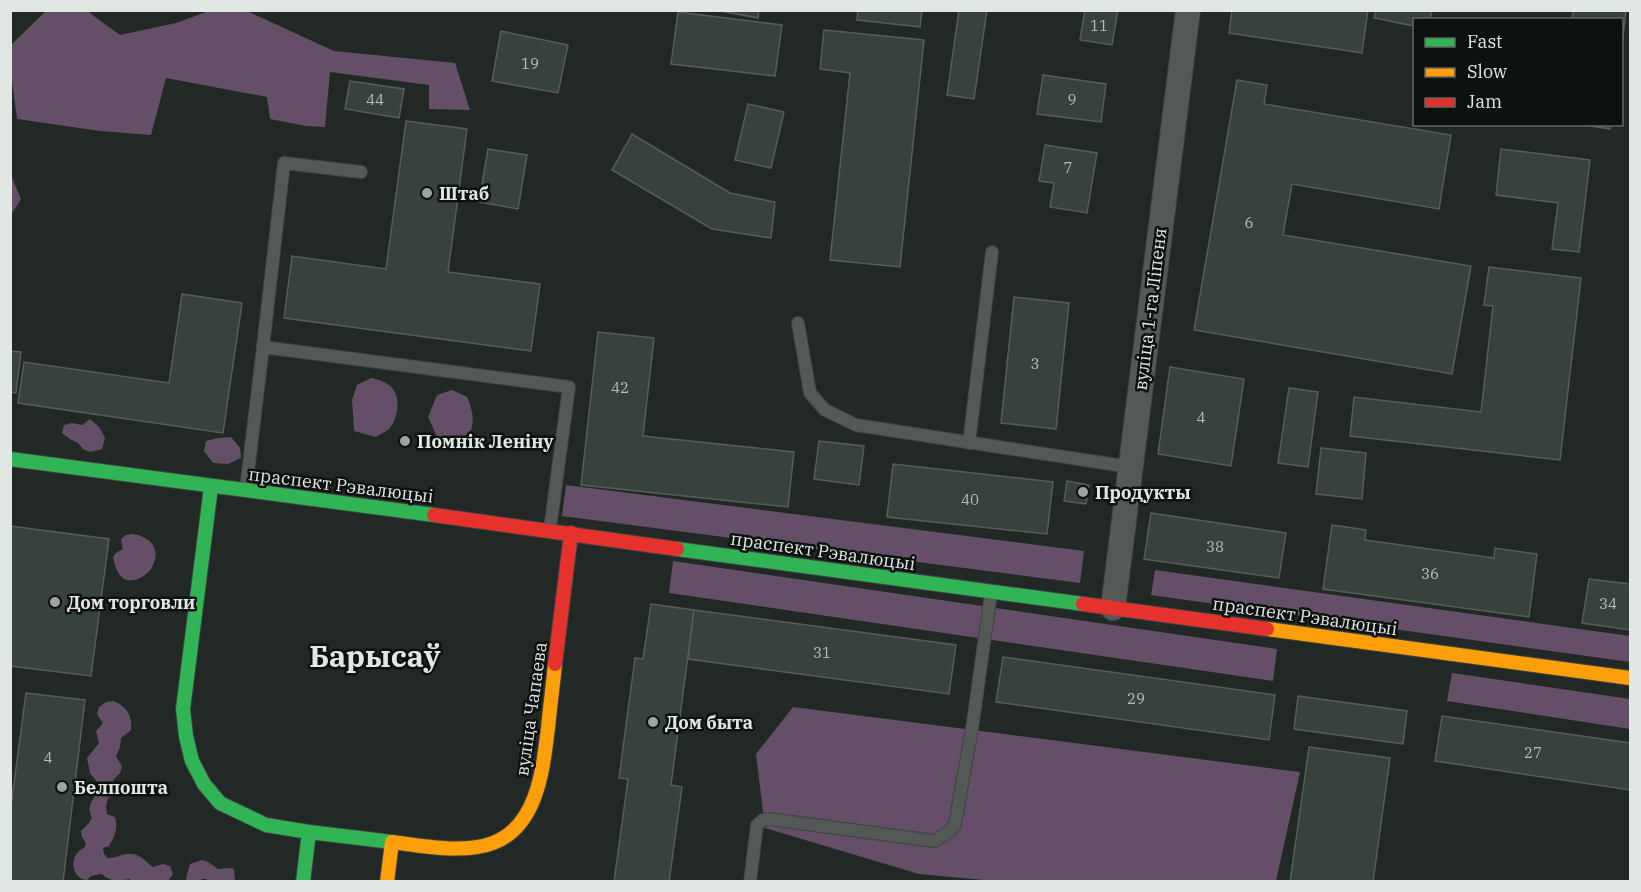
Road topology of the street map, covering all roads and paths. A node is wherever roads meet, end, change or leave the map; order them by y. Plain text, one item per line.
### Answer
1 (1188, 10) edge
2 (361, 172) dead end
3 (992, 252) dead end
4 (798, 323) dead end
5 (263, 347) junction
6 (969, 443) junction
7 (10, 459) edge
8 (1130, 467) junction
9 (211, 487) junction
10 (246, 491) junction
11 (550, 530) junction
12 (571, 533) junction
13 (991, 591) junction
14 (1113, 608) junction
15 (1630, 678) edge
16 (309, 832) junction
17 (392, 842) junction
18 (303, 882) edge
19 (387, 882) edge
20 (750, 882) edge

1 - 8 street, вуліца 1-га Ліпеня
2 - 5 lane
3 - 6 lane
4 - 6 lane
5 - 10 lane
5 - 11 lane
6 - 8 lane
7 - 9 main road, праспект Рэвалюцыі
8 - 14 street, вуліца 1-га Ліпеня
9 - 10 main road, праспект Рэвалюцыі
9 - 16 main road, вуліца Чапаева
10 - 11 main road, праспект Рэвалюцыі
11 - 12 main road, праспект Рэвалюцыі
12 - 13 main road, праспект Рэвалюцыі
12 - 17 main road, вуліца Чапаева
13 - 14 main road, праспект Рэвалюцыі
13 - 20 lane
14 - 15 main road, праспект Рэвалюцыі
16 - 17 main road, вуліца Чапаева
16 - 18 main road
17 - 19 main road

